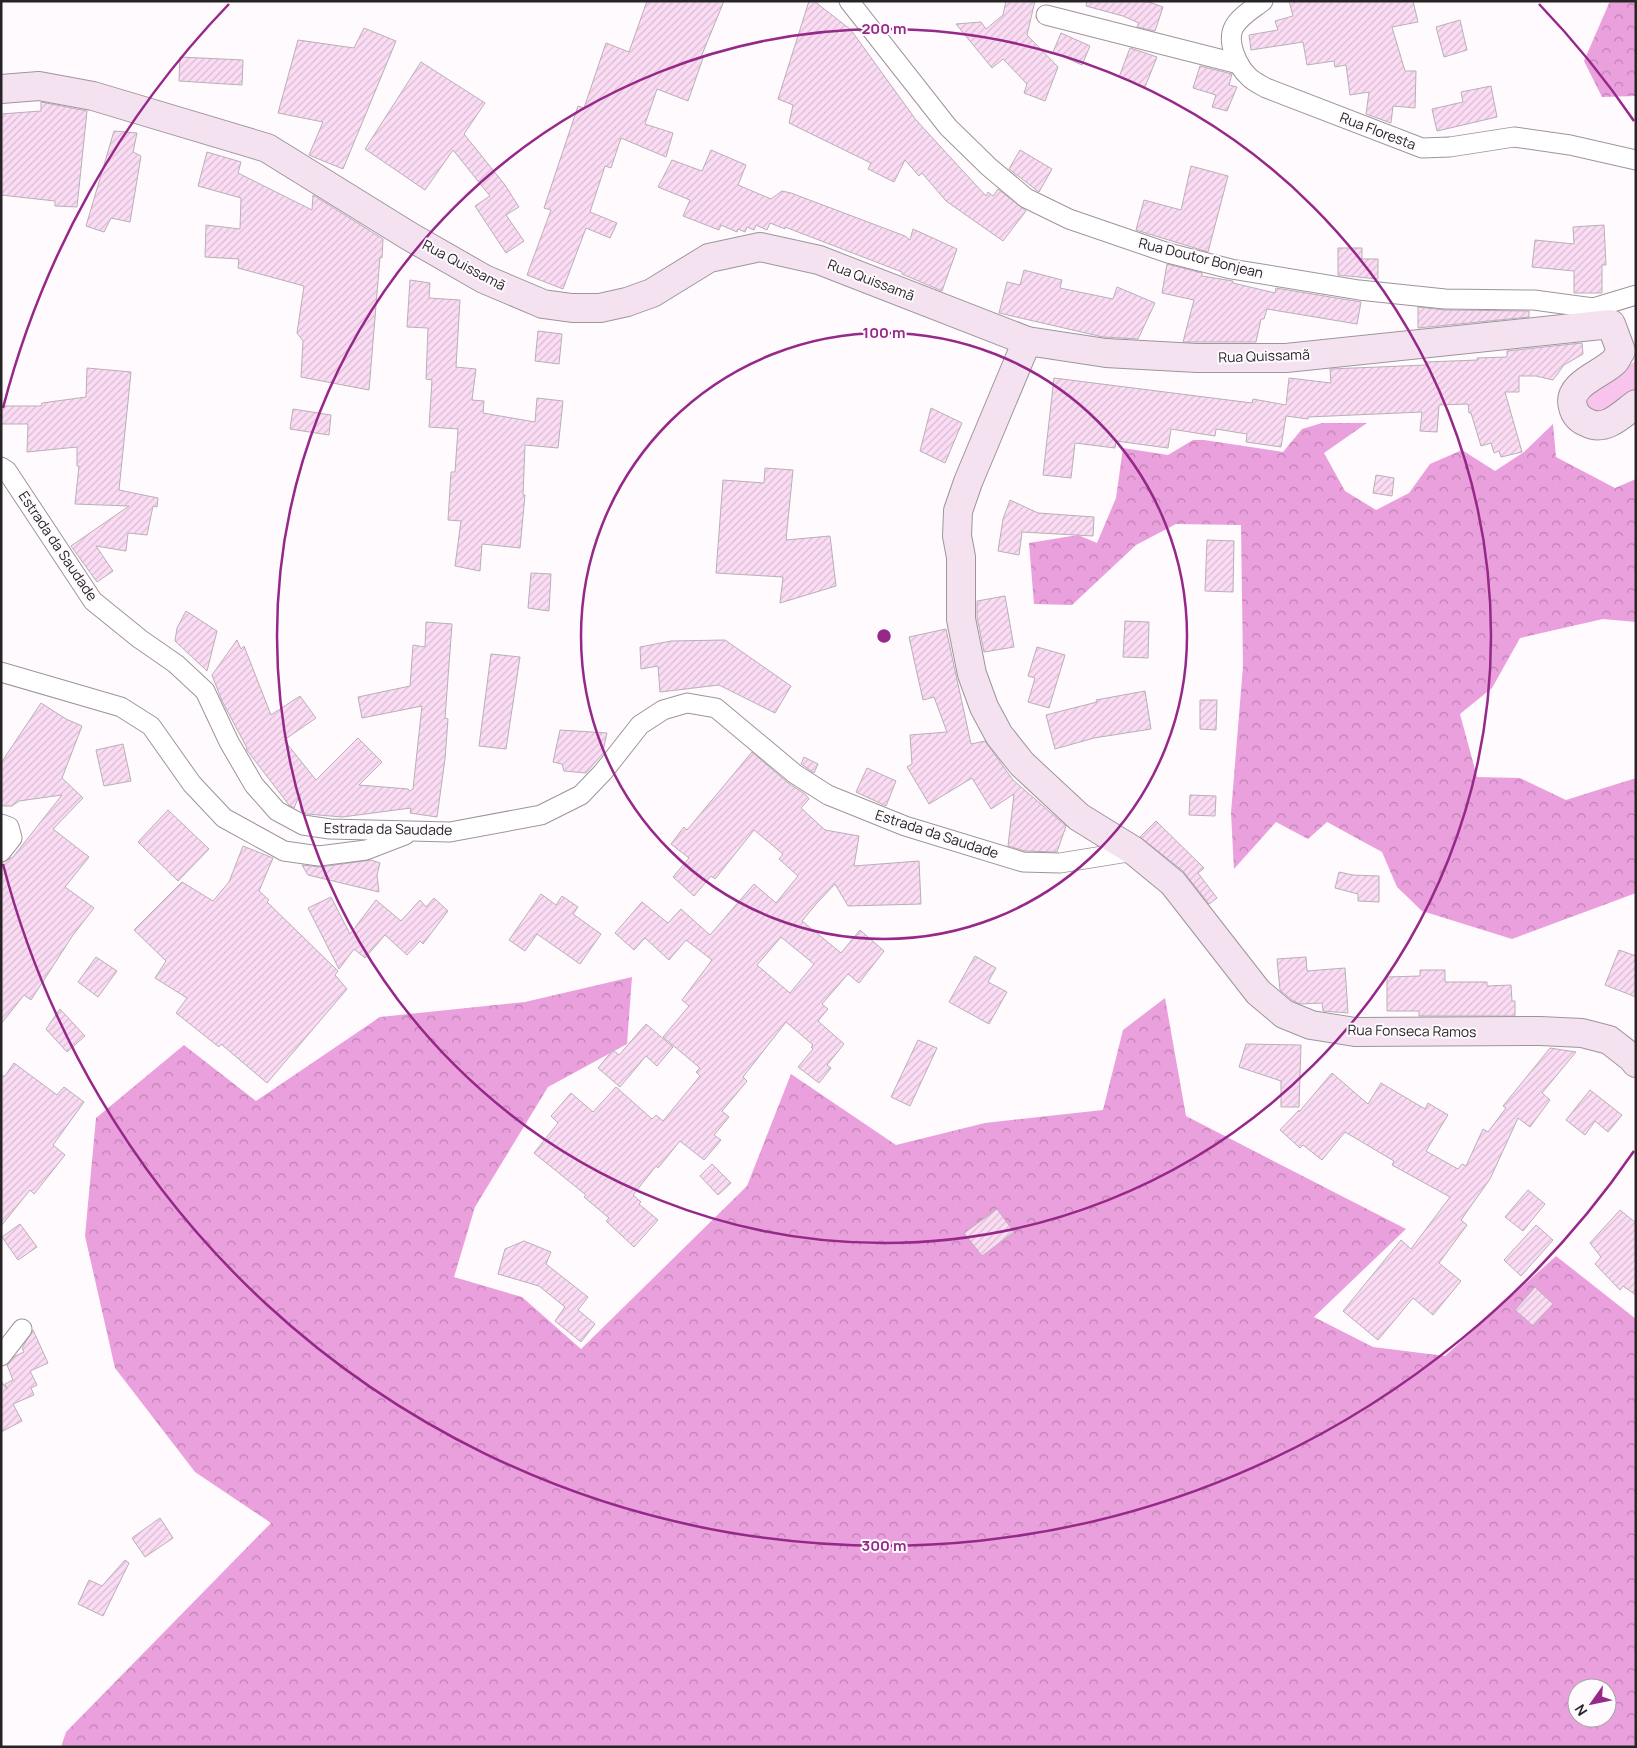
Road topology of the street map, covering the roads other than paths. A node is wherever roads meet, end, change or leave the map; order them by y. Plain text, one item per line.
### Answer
1 (849, 1) edge
2 (1263, 1) edge
3 (1046, 15) dead end
4 (1239, 64) junction
5 (1, 89) edge
6 (1636, 160) edge
7 (1636, 295) edge
8 (1602, 316) junction
9 (1027, 341) junction
10 (1636, 404) edge
11 (1, 467) edge
12 (1, 672) edge
13 (1, 824) edge
14 (413, 832) junction
15 (1134, 851) junction
16 (1, 852) edge
17 (1636, 1063) edge
18 (22, 1328) dead end
19 (1, 1356) edge

1 - 8 street, Rua Doutor Bonjean
2 - 4 street, Rua Floresta
3 - 4 street
4 - 6 street, Rua Floresta
5 - 9 street, Rua Quissamã
7 - 8 street
8 - 9 street, Rua Quissamã
8 - 10 street
9 - 15 street, Rua Fonseca Ramos
11 - 14 street, Estrada da Saudade
12 - 14 street
13 - 16 street
14 - 15 street, Estrada da Saudade
15 - 17 street, Rua Fonseca Ramos
18 - 19 street

